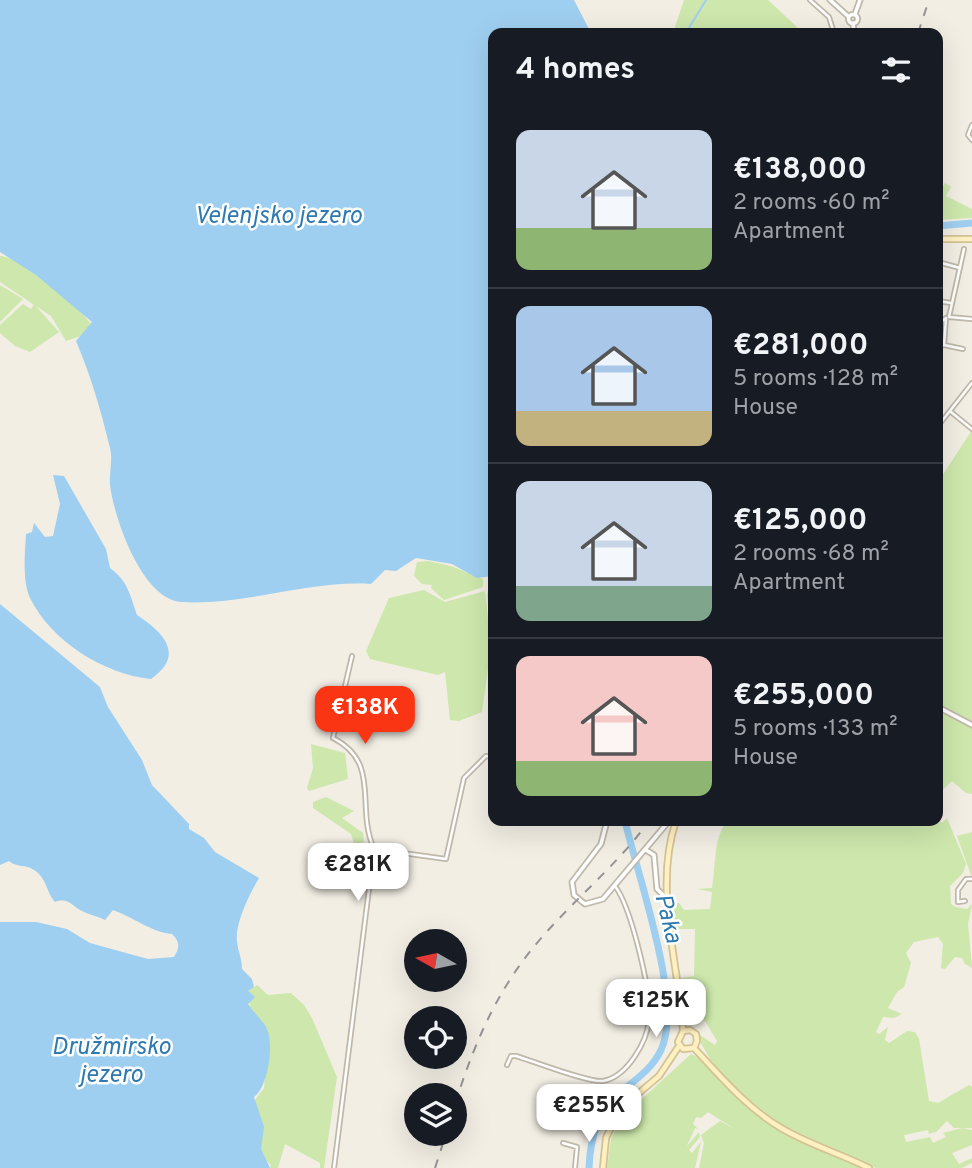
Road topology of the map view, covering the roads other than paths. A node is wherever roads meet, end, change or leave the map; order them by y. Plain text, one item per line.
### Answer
1 (810, 0) edge
2 (830, 0) edge
3 (860, 0) edge
4 (855, 15) junction
5 (849, 17) junction
6 (853, 23) junction
7 (834, 28) edge
8 (854, 28) edge
9 (972, 125) edge
10 (972, 140) edge
11 (943, 239) edge
12 (972, 239) edge
13 (964, 249) dead end
14 (943, 263) edge
15 (960, 268) junction
16 (943, 302) edge
17 (951, 303) junction
18 (947, 318) junction
19 (972, 319) edge
20 (943, 321) edge
21 (944, 345) joint
22 (963, 349) dead end
23 (972, 383) edge
24 (951, 412) junction
25 (943, 421) edge
26 (972, 429) edge
27 (352, 656) dead end
28 (943, 710) edge
29 (972, 725) edge
30 (488, 756) edge
31 (606, 826) edge
32 (666, 826) edge
33 (675, 826) edge
34 (374, 849) junction
35 (644, 852) junction
36 (972, 879) edge
37 (614, 885) junction
38 (668, 900) junction
39 (965, 901) dead end
40 (683, 1031) junction
41 (679, 1046) junction
42 (694, 1048) junction
43 (507, 1065) dead end
44 (563, 1143) dead end
45 (334, 1168) edge
46 (575, 1168) edge
47 (603, 1168) edge
48 (869, 1168) edge

1 - 7 street
2 - 5 street
3 - 4 street
4 - 5 street
4 - 6 street
5 - 6 street
6 - 8 street
9 - 10 street
11 - 12 main road
13 - 15 street
14 - 15 street
15 - 17 street
16 - 17 street
17 - 18 street
18 - 19 street
18 - 20 street
18 - 21 street
21 - 22 street
23 - 24 street
24 - 25 street
24 - 26 street
27 - 34 street
28 - 29 street
30 - 34 street
31 - 37 street
32 - 35 street
33 - 38 main road
34 - 45 street
35 - 37 street
35 - 38 street
36 - 39 street
37 - 43 street
38 - 40 main road
40 - 41 main road
40 - 42 main road
41 - 42 main road
41 - 47 main road
42 - 48 main road
44 - 46 street

